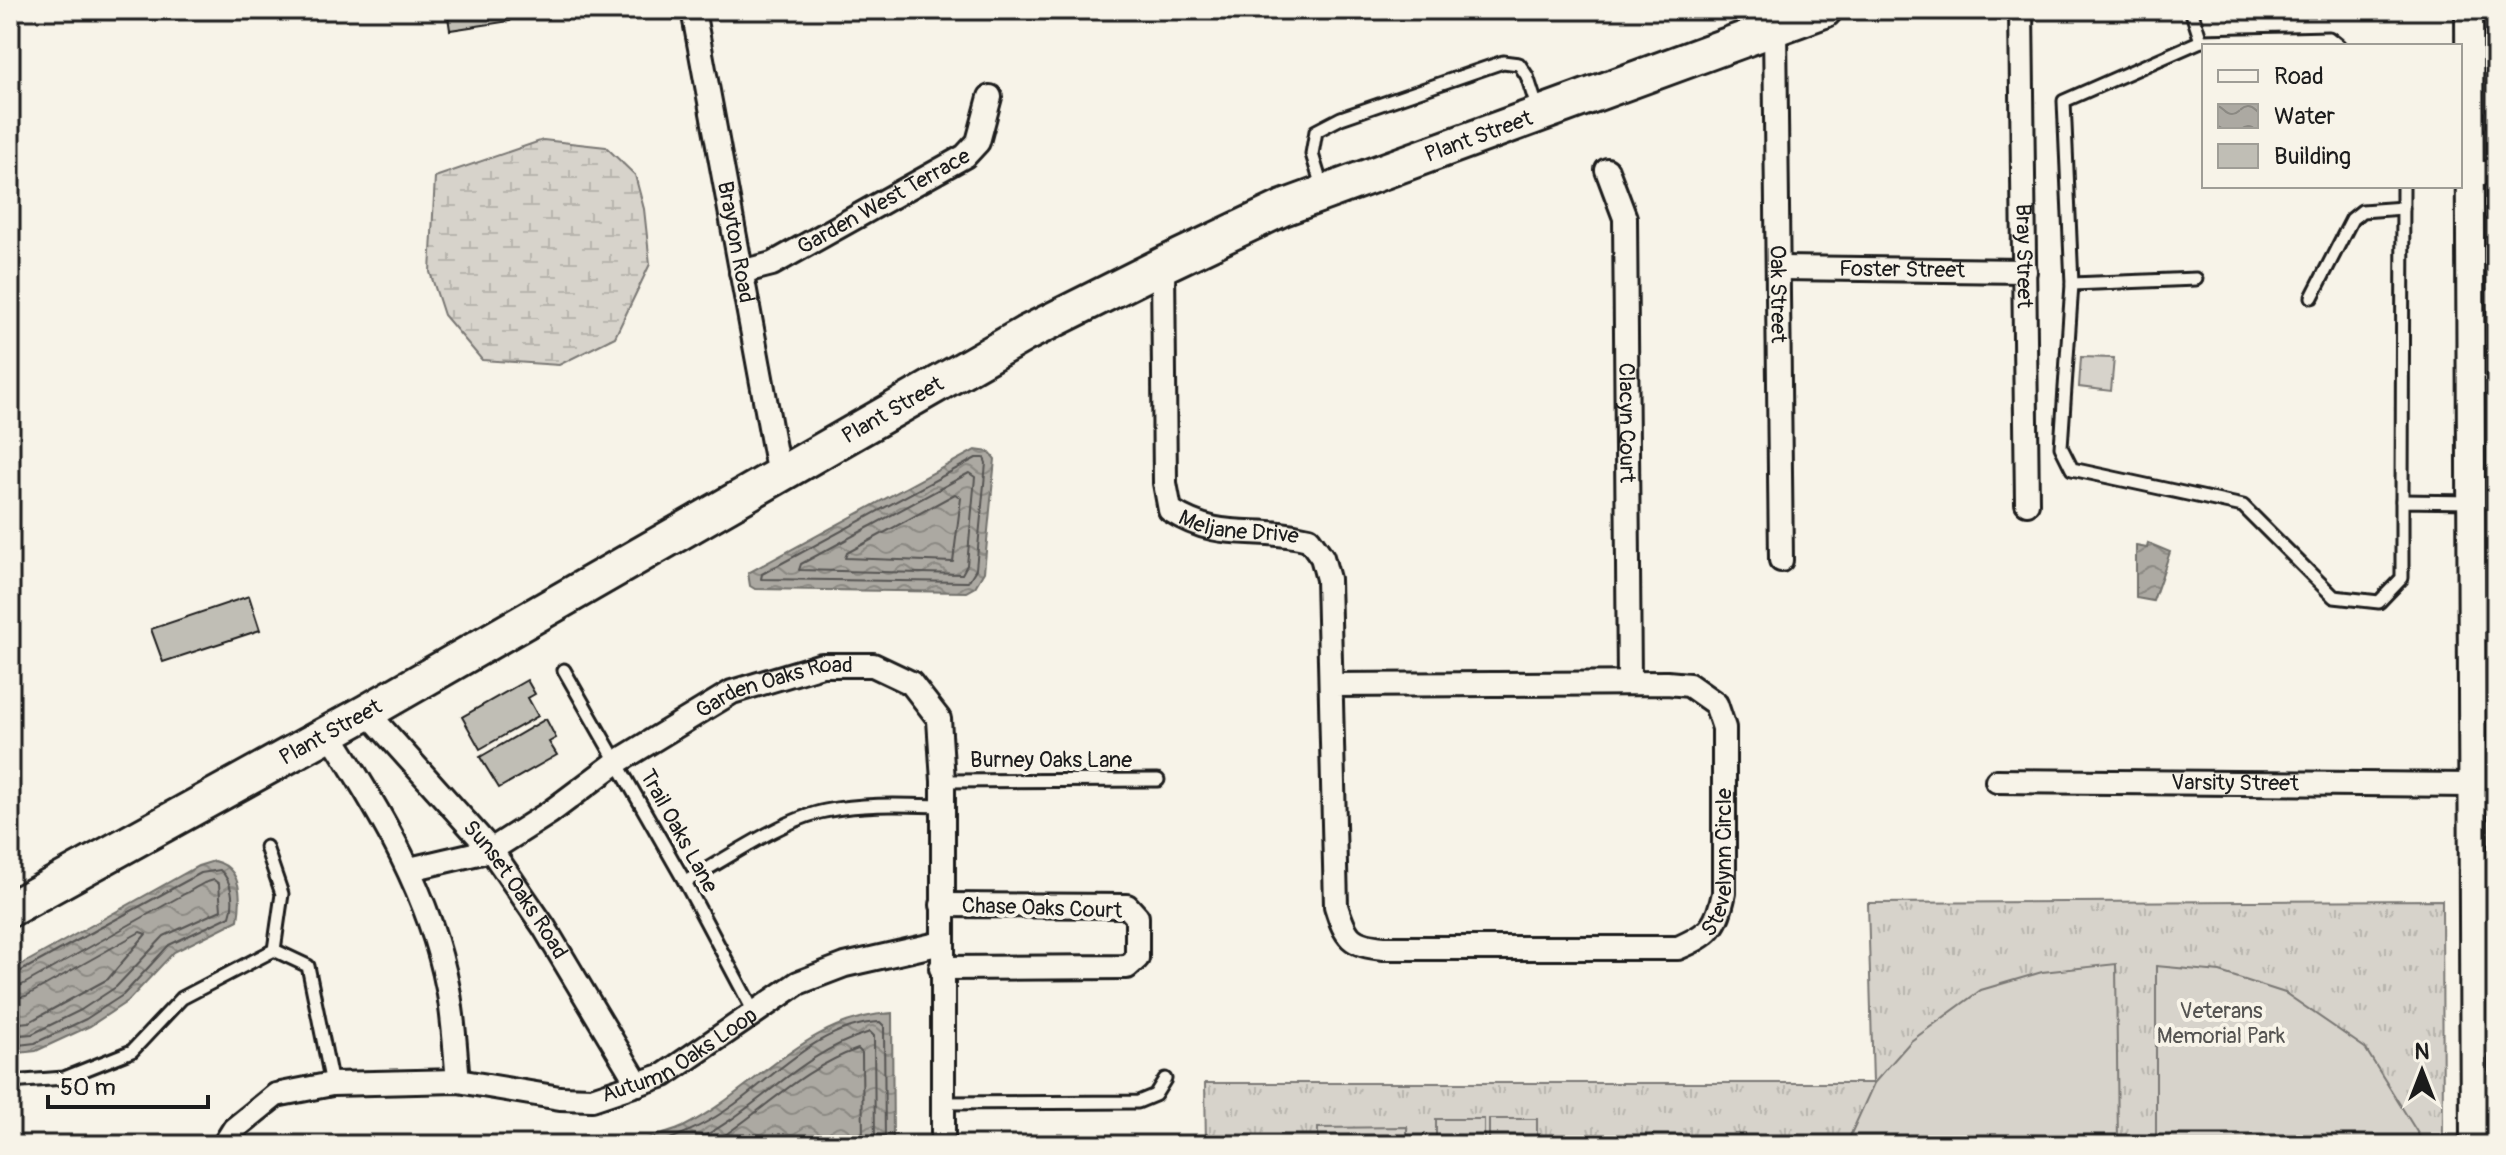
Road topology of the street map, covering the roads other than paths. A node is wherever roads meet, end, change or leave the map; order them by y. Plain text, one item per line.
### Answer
1 (693, 10) edge
2 (1824, 10) edge
3 (2021, 10) edge
4 (2191, 10) edge
5 (2469, 10) edge
6 (1775, 28) junction
7 (2201, 41) junction
8 (2336, 44) edge
9 (990, 97) dead end
10 (2465, 101) edge
11 (1540, 114) junction
12 (1607, 170) dead end
13 (2469, 173) junction
14 (2496, 173) edge
15 (2403, 188) edge
16 (1324, 193) junction
17 (2403, 208) junction
18 (1163, 265) junction
19 (1780, 268) junction
20 (2025, 271) junction
21 (741, 272) junction
22 (2196, 279) dead end
23 (2072, 284) junction
24 (2312, 297) dead end
25 (779, 475) junction
26 (2402, 501) junction
27 (2472, 502) junction
28 (2027, 503) dead end
29 (1781, 560) dead end
30 (564, 670) dead end
31 (1629, 680) junction
32 (1331, 685) junction
33 (367, 712) junction
34 (329, 732) junction
35 (617, 762) junction
36 (1158, 780) dead end
37 (943, 781) junction
38 (1997, 781) dead end
39 (2472, 785) junction
40 (943, 806) junction
41 (266, 847) dead end
42 (491, 850) junction
43 (410, 869) junction
44 (685, 882) junction
45 (942, 905) junction
46 (10, 909) edge
47 (942, 943) junction
48 (274, 950) junction
49 (941, 968) junction
50 (755, 1014) junction
51 (1165, 1079) dead end
52 (458, 1081) junction
53 (10, 1082) edge
54 (332, 1084) junction
55 (638, 1084) junction
56 (942, 1103) junction
57 (224, 1145) edge
58 (943, 1145) edge
59 (2474, 1145) edge

1 - 21 street, Brayton Road
2 - 6 main road, Plant Street
3 - 20 street, Bray Street
4 - 7 lane
5 - 10 street
6 - 11 main road, Plant Street
6 - 19 street, Oak Street
7 - 8 lane
7 - 23 lane
9 - 21 street, Garden West Terrace
10 - 13 street
11 - 16 main road, Plant Street
11 - 16 lane
12 - 31 street, Clacyn Court
13 - 14 street
13 - 27 street
15 - 17 lane
16 - 18 main road, Plant Street
17 - 24 lane
17 - 26 lane
18 - 25 main road, Plant Street
18 - 32 street, Meljane Drive
19 - 20 street, Foster Street
19 - 29 street, Oak Street
20 - 28 street, Bray Street
21 - 25 street, Brayton Road
22 - 23 lane
23 - 26 lane
25 - 33 main road, Plant Street
26 - 27 lane
27 - 39 street
30 - 35 lane, Trail Oaks Lane
31 - 32 street, Stevelynn Circle
31 - 32 street, Stevelynn Circle
33 - 34 main road, Plant Street
33 - 42 street, Sunset Oaks Road
34 - 43 street
34 - 46 main road, Plant Street
35 - 37 street, Garden Oaks Road
35 - 42 street, Garden Oaks Road
35 - 44 lane, Trail Oaks Lane
36 - 37 lane, Burney Oaks Lane
37 - 40 street, Garden Oaks Road
38 - 39 street, Varsity Street
39 - 59 street
40 - 44 lane
40 - 45 street, Garden Oaks Road
41 - 48 lane
42 - 43 street, Garden Oaks Road
42 - 55 street, Sunset Oaks Road
43 - 52 street
44 - 50 lane, Trail Oaks Lane
45 - 47 street, Garden Oaks Road
45 - 49 street, Chase Oaks Court
47 - 49 street
47 - 50 street, Autumn Oaks Loop
48 - 53 lane
48 - 54 lane
49 - 56 street
50 - 55 street, Autumn Oaks Loop
51 - 56 lane
52 - 54 street, Autumn Oaks Loop
52 - 55 street, Autumn Oaks Loop
54 - 57 street, Autumn Oaks Loop
56 - 58 street

